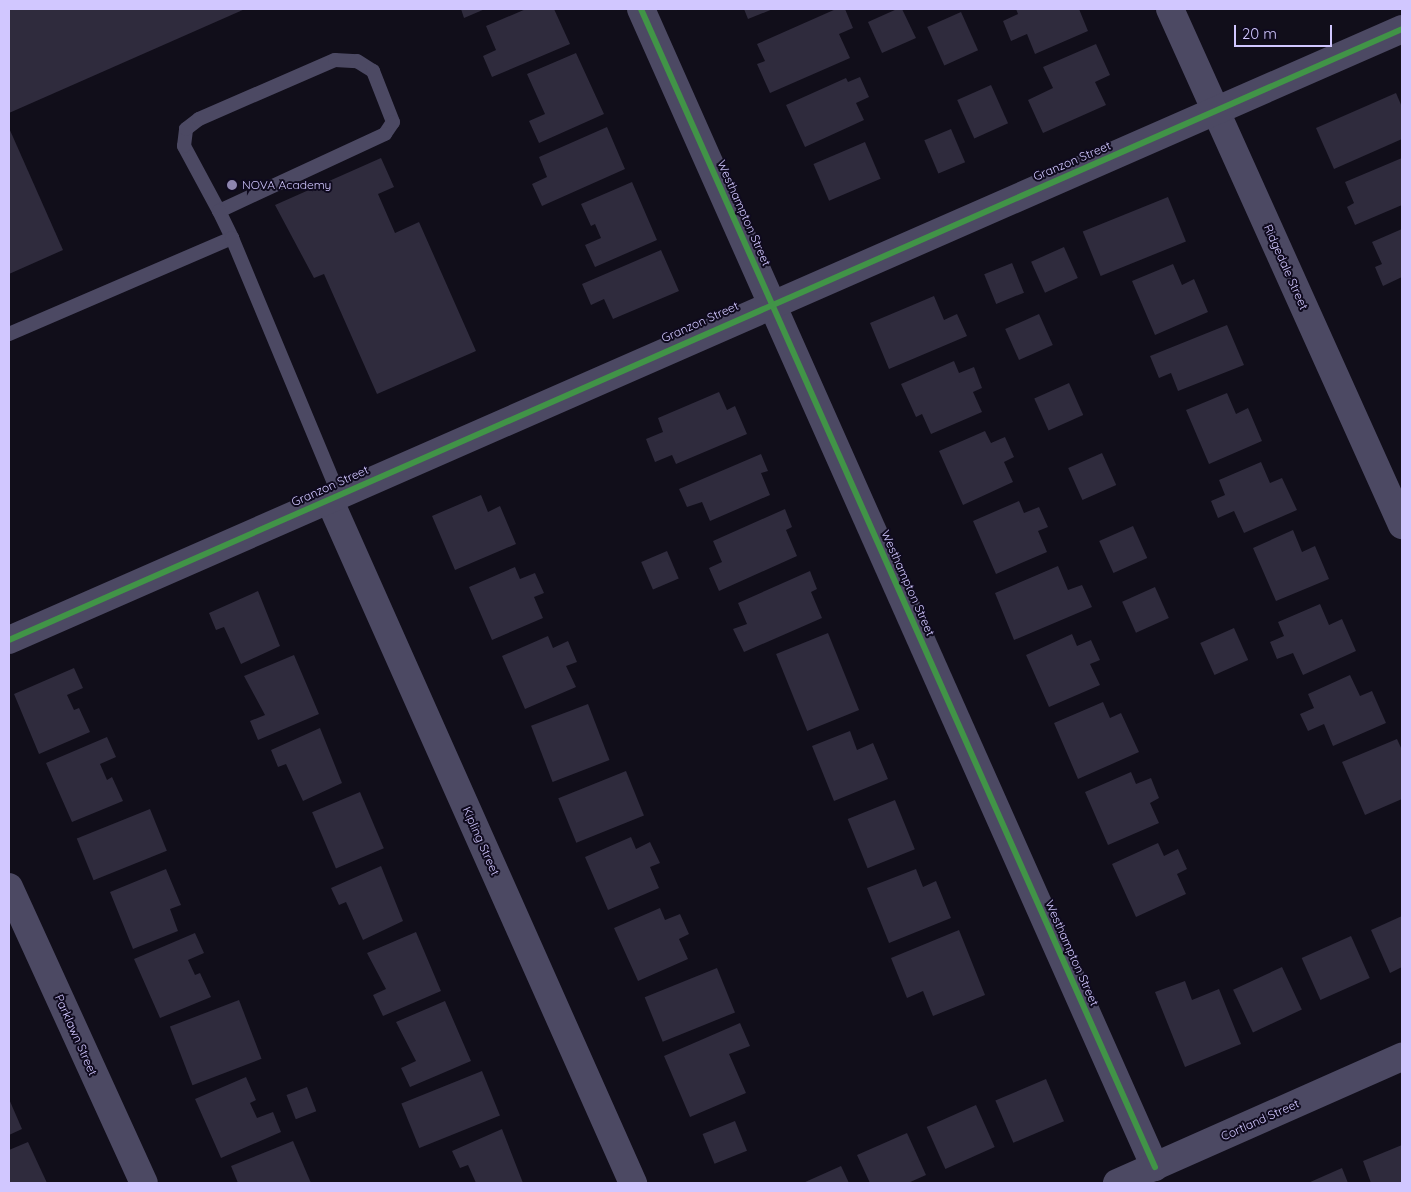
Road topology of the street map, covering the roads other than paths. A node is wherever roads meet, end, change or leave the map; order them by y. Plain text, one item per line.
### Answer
1 (640, 9) edge
2 (1170, 9) edge
3 (1402, 29) edge
4 (1216, 110) junction
5 (219, 210) junction
6 (232, 238) junction
7 (771, 304) junction
8 (9, 334) edge
9 (334, 497) junction
10 (1402, 525) edge
11 (9, 640) edge
12 (9, 887) edge
13 (1402, 1057) edge
14 (1155, 1167) junction
15 (144, 1183) edge
16 (633, 1183) edge
17 (1117, 1183) edge

1 - 7 street, Westhampton Street
2 - 4 street, Ridgedale Street
3 - 4 street, Granzon Street
4 - 7 street, Granzon Street
4 - 10 street, Ridgedale Street
5 - 5 lane
5 - 6 lane
6 - 8 lane
6 - 9 lane
7 - 9 street, Granzon Street
7 - 14 street, Westhampton Street
9 - 11 street, Granzon Street
9 - 16 street, Kipling Street
12 - 15 street, Parklawn Street
13 - 14 street, Cortland Street
14 - 17 street, Cortland Street

